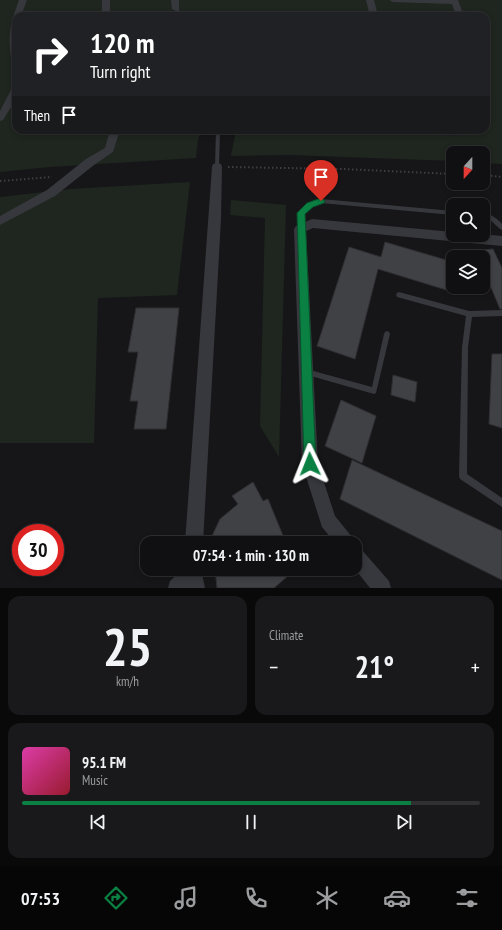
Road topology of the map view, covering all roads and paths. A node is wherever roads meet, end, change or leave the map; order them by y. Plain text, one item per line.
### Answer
1 (23, 0) edge
2 (106, 0) edge
3 (175, 0) edge
4 (370, 0) edge
5 (393, 0) edge
6 (454, 1) edge
7 (176, 9) dead end
8 (18, 12) edge
9 (106, 12) edge
10 (373, 12) edge
11 (458, 12) edge
12 (12, 97) edge
13 (0, 118) edge
14 (114, 134) edge
15 (218, 134) edge
16 (217, 167) junction
17 (446, 174) edge
18 (74, 175) junction
19 (490, 176) edge
20 (502, 177) edge
21 (0, 181) edge
22 (446, 212) edge
23 (490, 217) edge
24 (0, 221) edge
25 (300, 228) junction
26 (502, 228) edge
27 (502, 241) edge
28 (399, 295) dead end
29 (502, 313) edge
30 (469, 314) junction
31 (387, 334) dead end
32 (306, 372) junction
33 (502, 503) edge
34 (194, 536) edge
35 (340, 536) edge
36 (362, 563) edge
37 (193, 577) edge
38 (178, 588) edge
39 (382, 588) edge

1 - 8 street
2 - 9 street
3 - 7 street
4 - 10 street
5 - 6 street
6 - 11 street
12 - 13 street
14 - 18 street
15 - 16 lane
16 - 17 path
16 - 34 street
18 - 21 path
18 - 24 street
19 - 20 path
22 - 25 lane
23 - 26 lane
25 - 27 street
25 - 32 street
28 - 30 lane
29 - 30 lane
30 - 33 lane
31 - 32 lane
32 - 35 street
36 - 39 street
37 - 38 street

